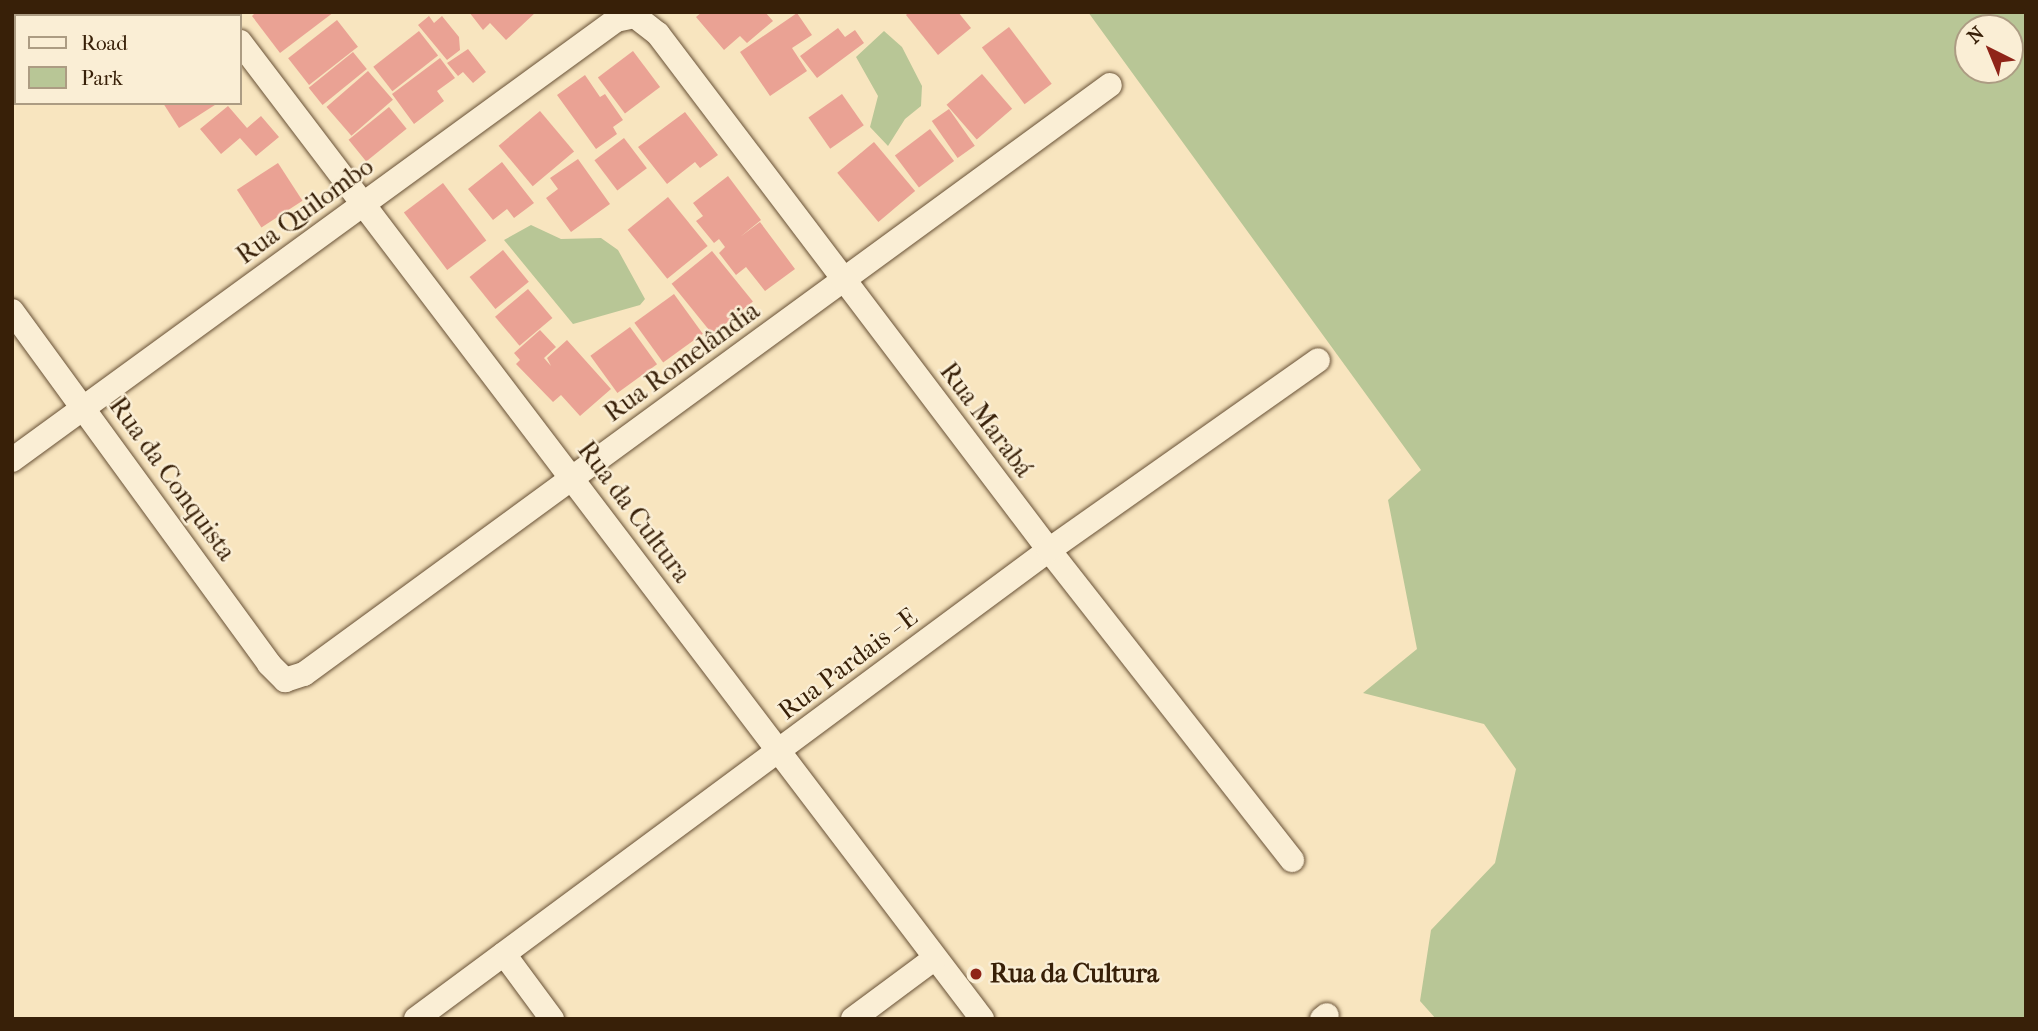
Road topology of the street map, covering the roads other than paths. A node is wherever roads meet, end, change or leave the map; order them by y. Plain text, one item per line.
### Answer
1 (635, 16) joint
2 (242, 45) edge
3 (1110, 85) dead end
4 (364, 205) junction
5 (843, 282) junction
6 (12, 311) edge
7 (1318, 360) dead end
8 (83, 407) junction
9 (12, 460) edge
10 (572, 479) junction
11 (1049, 551) junction
12 (285, 680) joint
13 (779, 752) junction
14 (1292, 860) dead end
15 (504, 954) junction
16 (935, 958) junction
17 (416, 1019) edge
18 (552, 1019) edge
19 (853, 1019) edge
20 (982, 1019) edge

1 - 4 street, Rua Quilombo
1 - 5 street, Rua Marabá
2 - 4 street, Rua da Cultura
3 - 5 street, Rua Romelândia
4 - 8 street, Rua Quilombo
4 - 10 street, Rua da Cultura
5 - 10 street, Rua Romelândia
5 - 11 street, Rua Marabá
6 - 8 street, Rua da Conquista
7 - 11 street, Rua Pardais - E
8 - 9 street, Rua Quilombo
8 - 12 street, Rua da Conquista
10 - 12 street, Rua Romelândia
10 - 13 street, Rua da Cultura
11 - 13 street, Rua Pardais - E
11 - 14 street, Rua Marabá
13 - 15 street, Rua Pardais - E
13 - 16 street, Rua da Cultura
15 - 17 street, Rua Pardais - E
15 - 18 street
16 - 19 street
16 - 20 street, Rua da Cultura

